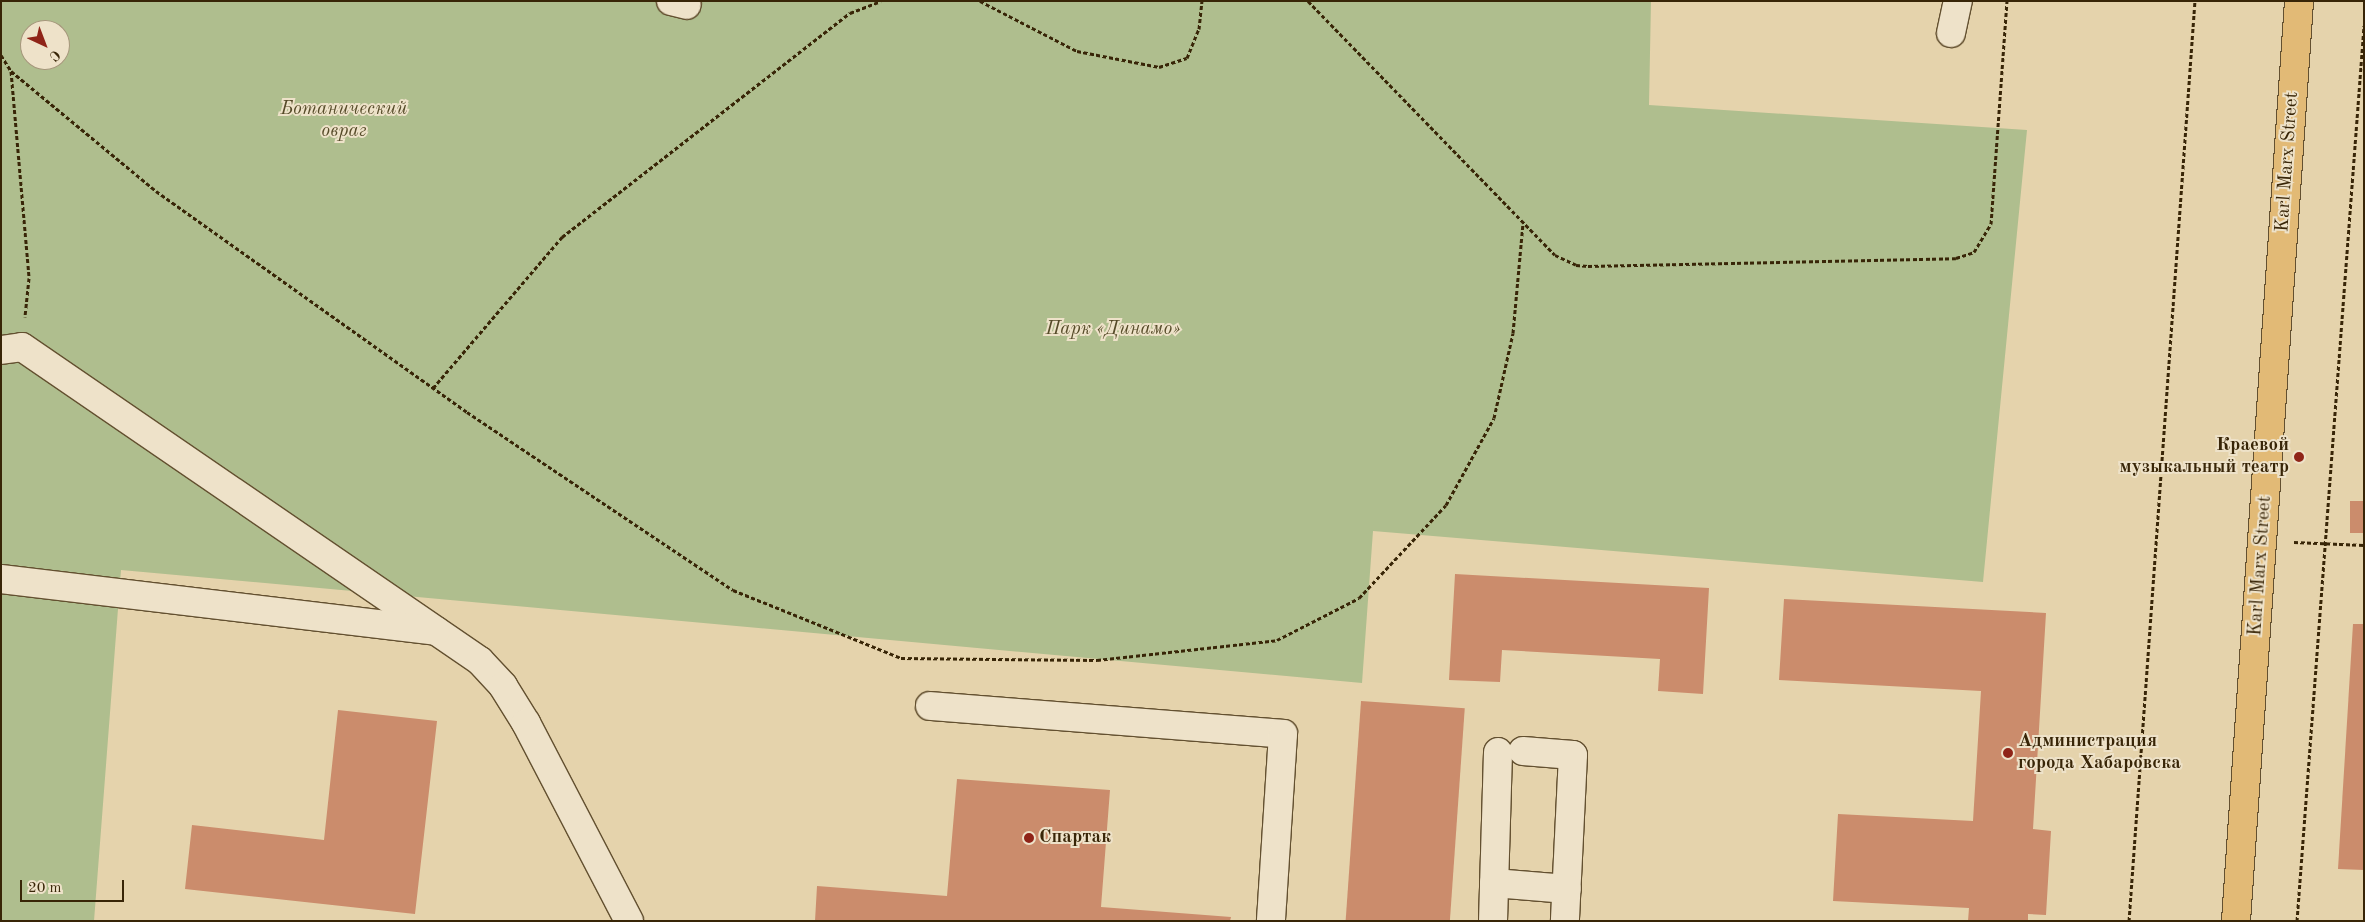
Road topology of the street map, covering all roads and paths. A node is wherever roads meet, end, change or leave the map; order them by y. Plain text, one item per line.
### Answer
1 (881, 1) edge
2 (980, 1) edge
3 (1202, 1) edge
4 (1308, 1) edge
5 (1958, 1) edge
6 (2006, 1) edge
7 (2195, 1) edge
8 (2299, 1) edge
9 (2364, 26) edge
10 (1952, 33) dead end
11 (1, 55) edge
12 (10, 71) junction
13 (1524, 223) junction
14 (12, 348) edge
15 (433, 388) junction
16 (2263, 541) junction
17 (2326, 544) junction
18 (2364, 545) edge
19 (1, 579) edge
20 (440, 631) junction
21 (930, 706) dead end
22 (1494, 883) junction
23 (1567, 889) junction
24 (629, 921) edge
25 (1271, 921) edge
26 (1493, 921) edge
27 (1565, 921) edge
28 (2129, 921) edge
29 (2236, 921) edge
30 (2297, 921) edge

1 - 15 path
2 - 3 path
4 - 13 path
5 - 10 street
6 - 13 path
7 - 28 path
8 - 16 main road, Karl Marx Street
9 - 17 path
11 - 12 path
12 - 14 path
12 - 15 path
13 - 15 path
14 - 20 street
16 - 17 path
16 - 29 main road, Karl Marx Street
17 - 18 path
17 - 30 path
19 - 20 street
20 - 24 street
21 - 25 street
22 - 23 street
22 - 23 street
22 - 26 street
23 - 27 street

